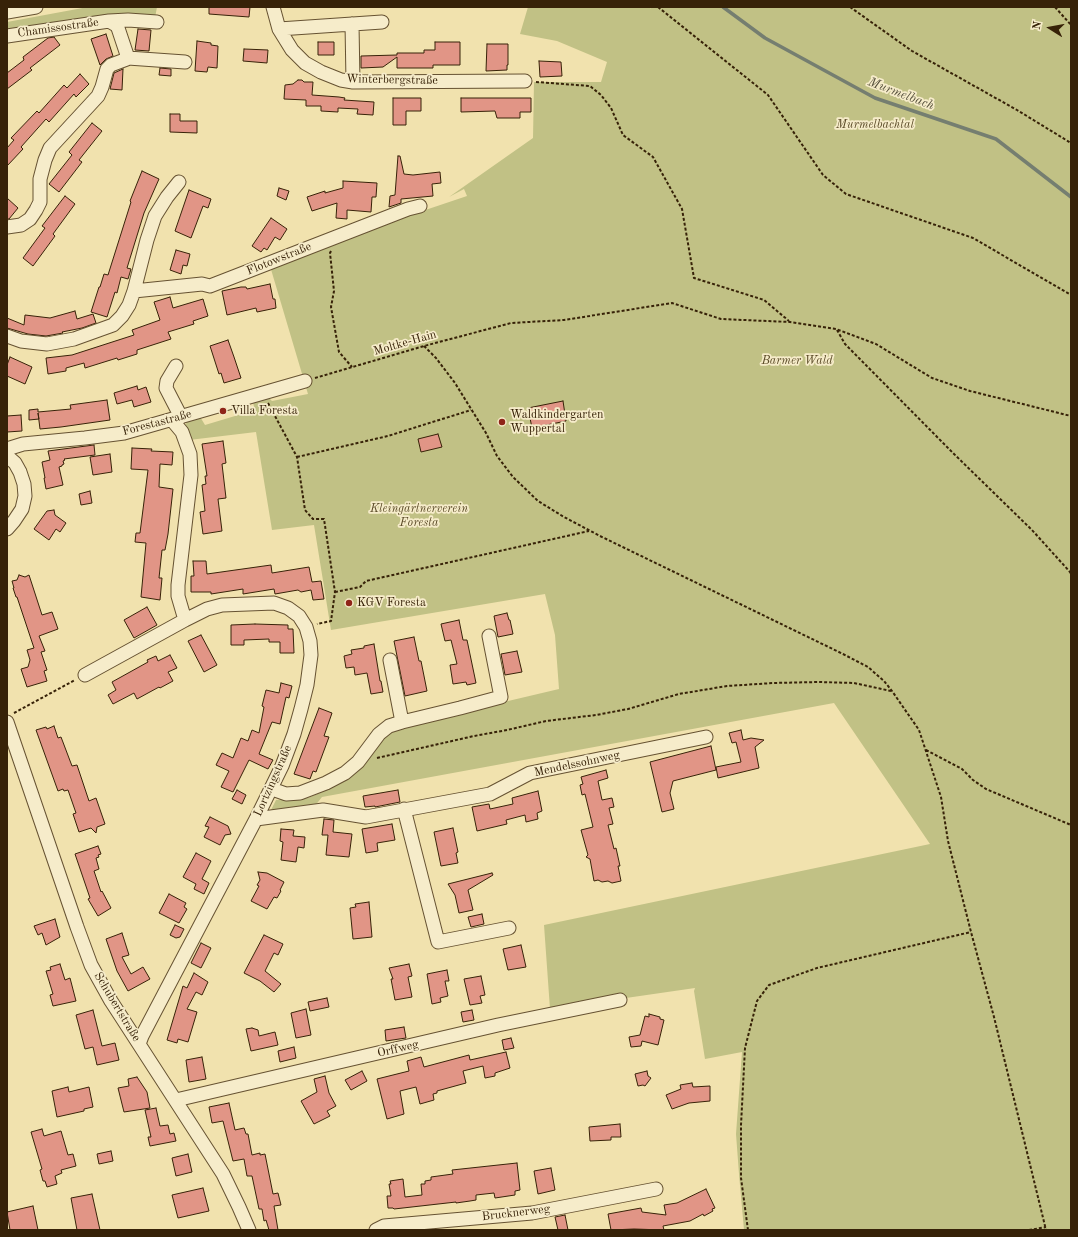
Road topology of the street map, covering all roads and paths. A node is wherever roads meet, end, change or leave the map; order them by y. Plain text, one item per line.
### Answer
1 (36, 7) edge
2 (273, 7) edge
3 (658, 7) edge
4 (850, 7) edge
5 (1055, 7) edge
6 (7, 12) edge
7 (109, 21) junction
8 (157, 22) dead end
9 (382, 22) dead end
10 (352, 24) junction
11 (1071, 25) edge
12 (279, 29) junction
13 (7, 36) edge
14 (128, 58) junction
15 (185, 62) dead end
16 (525, 81) joint
17 (353, 82) junction
18 (1071, 143) edge
19 (179, 182) dead end
20 (420, 206) dead end
21 (7, 227) edge
22 (338, 236) junction
23 (134, 291) junction
24 (1071, 296) edge
25 (790, 322) junction
26 (836, 329) junction
27 (7, 336) edge
28 (424, 346) junction
29 (176, 366) dead end
30 (352, 367) junction
31 (305, 381) joint
32 (267, 402) dead end
33 (471, 410) junction
34 (1071, 416) edge
35 (176, 419) junction
36 (7, 449) edge
37 (7, 456) edge
38 (297, 458) junction
39 (7, 529) edge
40 (590, 531) junction
41 (1071, 573) edge
42 (335, 592) junction
43 (185, 620) junction
44 (320, 623) dead end
45 (490, 636) dead end
46 (390, 660) dead end
47 (85, 675) joint
48 (892, 691) junction
49 (11, 718) edge
50 (402, 722) junction
51 (706, 737) dead end
52 (926, 750) junction
53 (358, 762) junction
54 (272, 789) junction
55 (404, 809) junction
56 (256, 819) junction
57 (1071, 825) edge
58 (509, 928) dead end
59 (971, 932) junction
60 (620, 1000) dead end
61 (139, 1044) junction
62 (176, 1100) junction
63 (656, 1190) dead end
64 (1046, 1229) edge
65 (249, 1230) edge
66 (376, 1230) edge
67 (748, 1230) edge
68 (1029, 1230) edge

1 - 6 street
2 - 12 street, Winterbergstraße
3 - 24 path
4 - 18 path
5 - 11 path
7 - 8 street, Chamissostraße
7 - 13 street, Chamissostraße
7 - 14 street, Chamissostraße
9 - 10 street
10 - 12 street
10 - 17 street
12 - 17 street, Winterbergstraße
14 - 15 street
14 - 21 street
16 - 17 street, Winterbergstraße
16 - 25 path
19 - 23 street
20 - 22 street, Flotowstraße
22 - 23 street, Flotowstraße
22 - 30 path
23 - 27 street
25 - 26 path, Moltke-Hain
25 - 28 path, Moltke-Hain
26 - 34 path, Moltke-Hain
26 - 41 path
28 - 30 path, Moltke-Hain
28 - 33 path
29 - 35 street
30 - 31 path, Moltke-Hain
31 - 35 street, Forestastraße
32 - 38 path
33 - 38 path
33 - 40 path
35 - 36 street, Forestastraße
35 - 43 street
37 - 39 street
38 - 42 path
40 - 42 path
40 - 48 path
42 - 44 path
43 - 47 street, Lortzingstraße
43 - 54 street, Lortzingstraße
45 - 50 street
46 - 50 street
47 - 49 path
48 - 52 path
48 - 53 path
49 - 61 street, Schubertstraße
50 - 53 street
51 - 55 street, Mendelssohnweg
52 - 57 path
52 - 59 path
53 - 54 street
54 - 56 street, Lortzingstraße
55 - 56 street, Mendelssohnweg
55 - 58 street
56 - 61 street, Lortzingstraße
59 - 64 path
59 - 67 path
60 - 62 street, Orffweg
61 - 62 street, Schubertstraße
62 - 65 street, Schubertstraße
63 - 66 street, Brucknerweg
64 - 68 path

